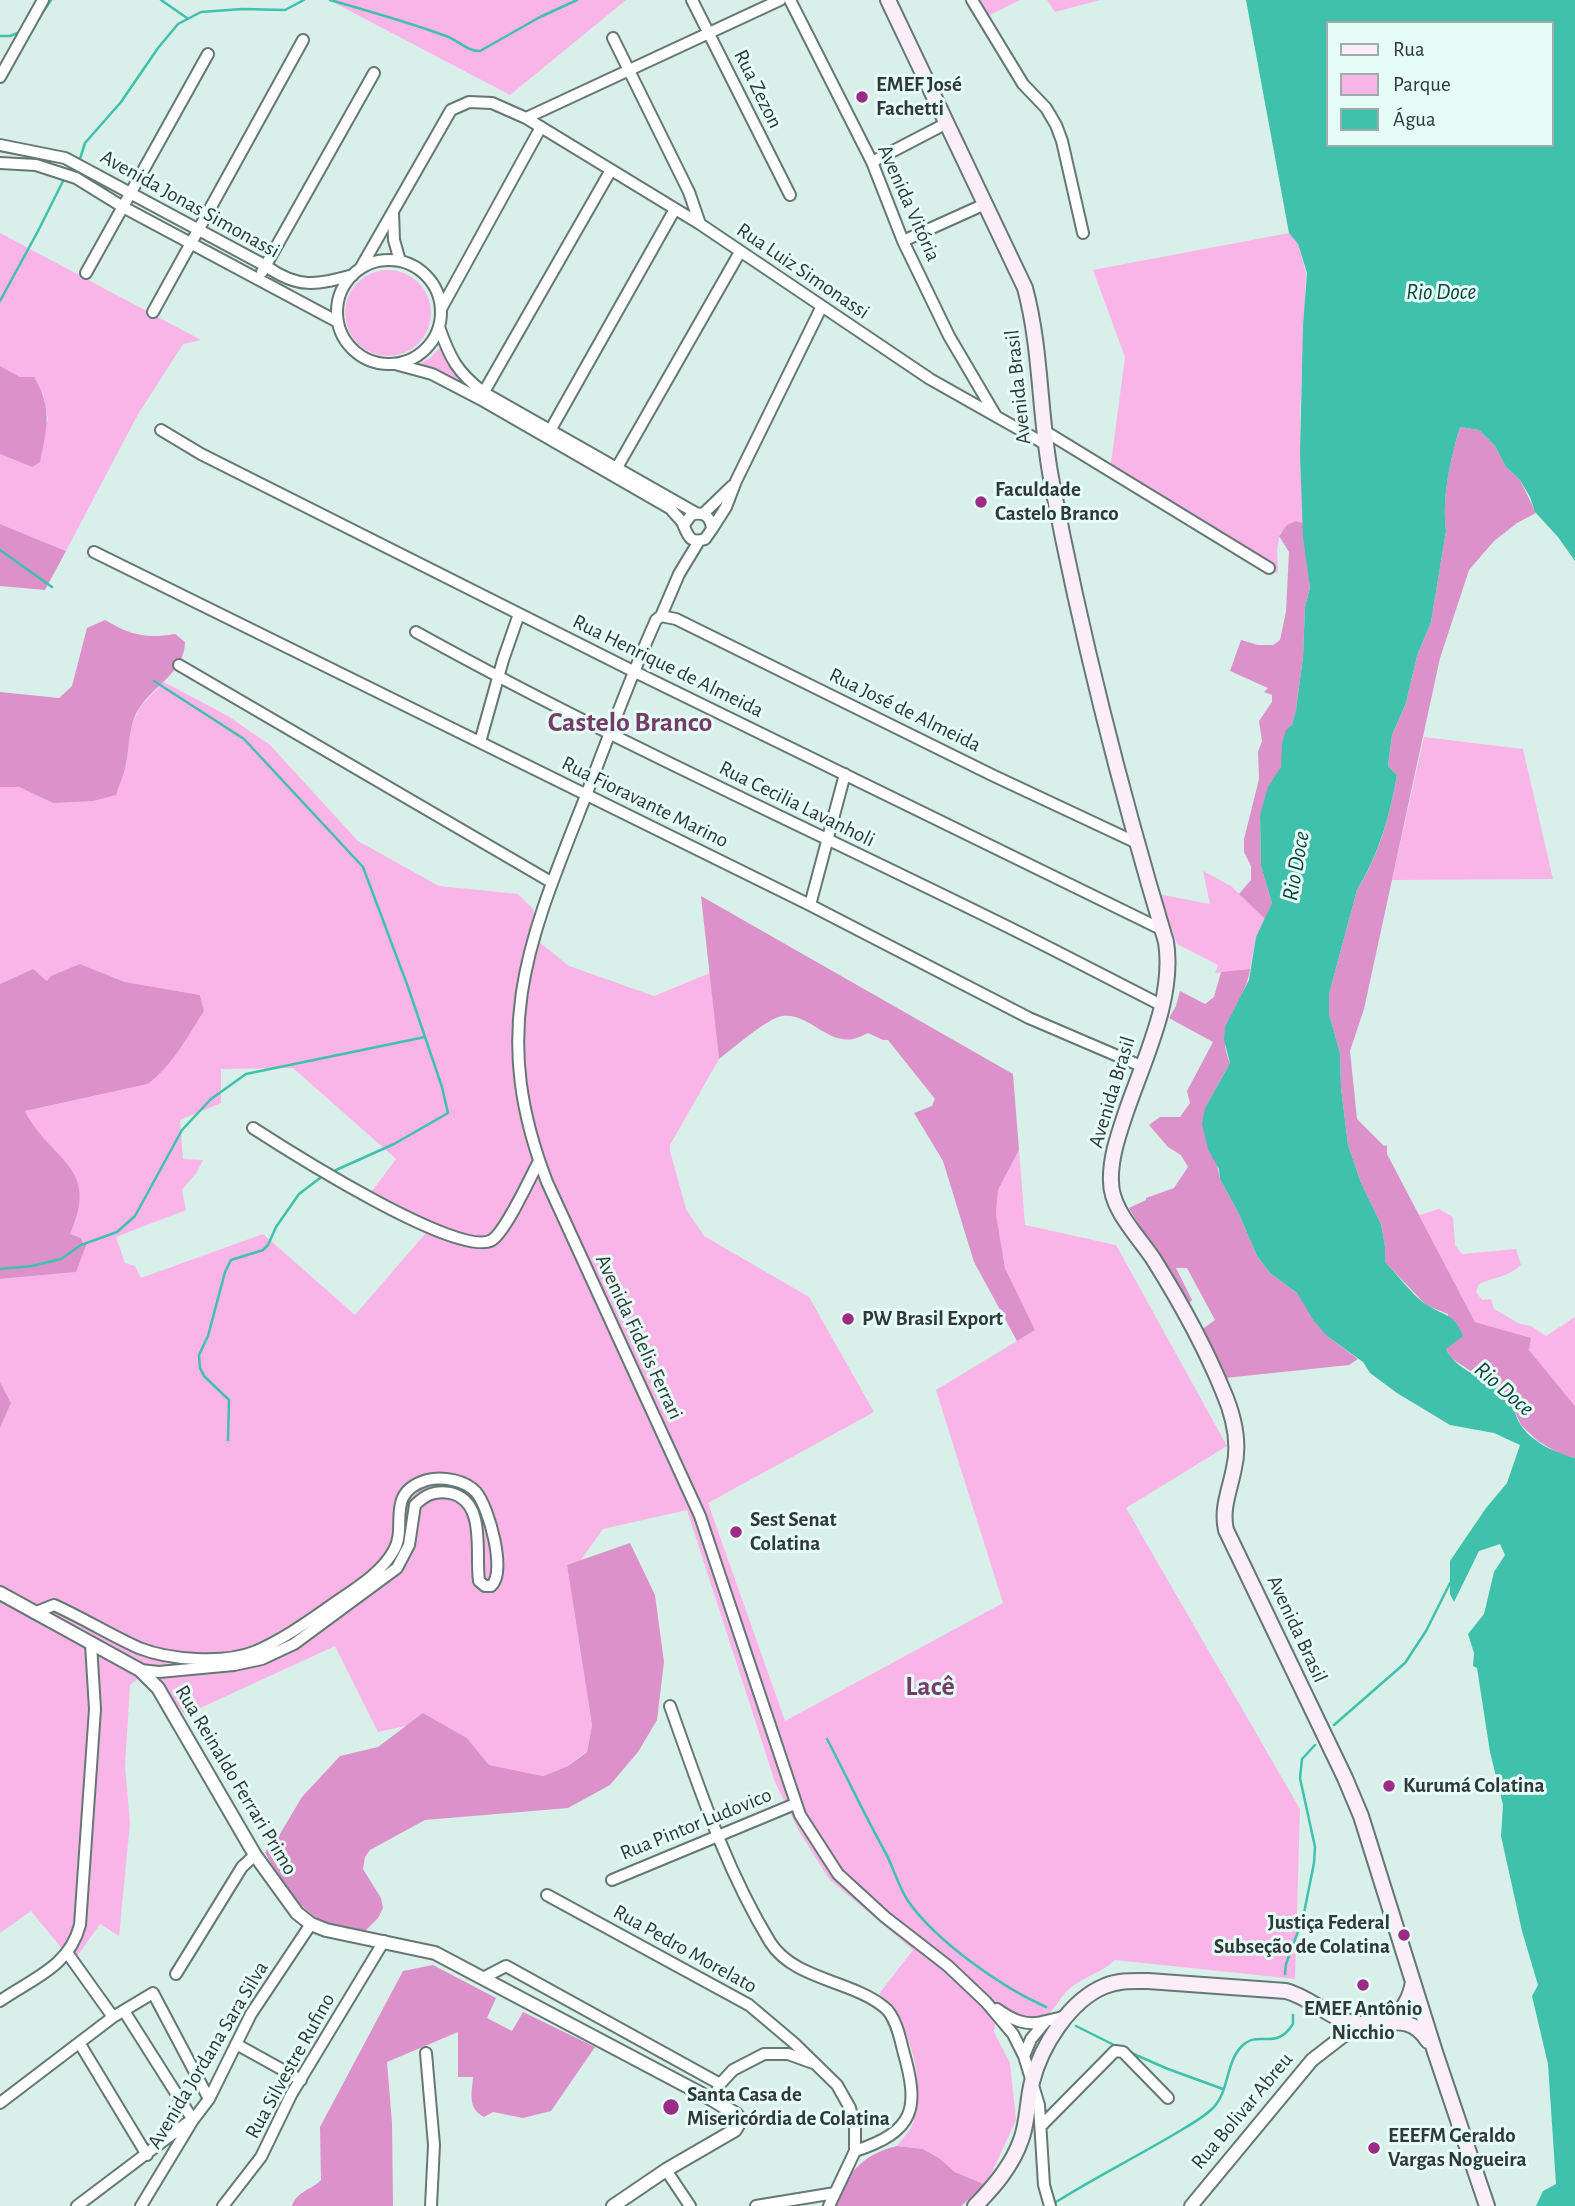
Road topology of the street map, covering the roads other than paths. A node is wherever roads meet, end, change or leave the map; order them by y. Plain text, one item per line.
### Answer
1 (43, 0) edge
2 (692, 0) edge
3 (780, 0) edge
4 (790, 0) edge
5 (888, 0) edge
6 (972, 0) edge
7 (709, 33) junction
8 (613, 38) dead end
9 (303, 40) dead end
10 (208, 54) dead end
11 (627, 70) junction
12 (374, 73) dead end
13 (0, 77) edge
14 (526, 118) junction
15 (947, 123) junction
16 (541, 127) junction
17 (4, 147) edge
18 (1, 162) edge
19 (872, 162) junction
20 (611, 170) junction
21 (131, 193) junction
22 (790, 195) dead end
23 (985, 204) junction
24 (123, 206) junction
25 (675, 209) junction
26 (393, 212) junction
27 (701, 224) junction
28 (198, 230) junction
29 (1083, 233) dead end
30 (903, 241) junction
31 (191, 244) junction
32 (740, 252) junction
33 (401, 261) junction
34 (265, 266) junction
35 (356, 272) junction
36 (86, 273) dead end
37 (257, 278) junction
38 (454, 282) junction
39 (434, 285) junction
40 (821, 308) junction
41 (441, 309) junction
42 (153, 312) dead end
43 (338, 322) junction
44 (439, 327) junction
45 (395, 364) junction
46 (482, 396) junction
47 (998, 419) junction
48 (161, 430) dead end
49 (548, 434) junction
50 (1044, 437) junction
51 (615, 472) junction
52 (736, 481) junction
53 (700, 513) junction
54 (684, 525) junction
55 (712, 529) junction
56 (699, 541) junction
57 (94, 552) dead end
58 (1269, 568) dead end
59 (519, 614) junction
60 (658, 618) junction
61 (416, 632) dead end
62 (179, 665) dead end
63 (633, 671) junction
64 (498, 678) junction
65 (609, 733) junction
66 (480, 742) junction
67 (845, 774) junction
68 (586, 794) junction
69 (827, 841) junction
70 (1137, 843) junction
71 (551, 882) junction
72 (810, 905) junction
73 (1163, 930) junction
74 (1163, 1006) junction
75 (1142, 1066) junction
76 (253, 1128) dead end
77 (539, 1161) junction
78 (398, 1511) junction
79 (412, 1516) junction
80 (0, 1593) edge
81 (34, 1613) junction
82 (91, 1644) junction
83 (151, 1652) junction
84 (139, 1670) junction
85 (670, 1706) dead end
86 (795, 1804) junction
87 (716, 1837) junction
88 (255, 1855) junction
89 (612, 1880) dead end
90 (547, 1895) dead end
91 (310, 1924) junction
92 (384, 1941) junction
93 (68, 1954) junction
94 (176, 1974) dead end
95 (483, 1978) junction
96 (1413, 1981) junction
97 (0, 2001) edge
98 (986, 2002) junction
99 (124, 2011) junction
100 (1067, 2016) junction
101 (113, 2017) junction
102 (1045, 2021) junction
103 (1390, 2021) junction
104 (1369, 2024) junction
105 (80, 2044) junction
106 (236, 2044) junction
107 (1435, 2052) junction
108 (426, 2053) dead end
109 (1024, 2056) junction
110 (818, 2066) junction
111 (300, 2080) junction
112 (1031, 2083) junction
113 (720, 2084) junction
114 (1168, 2098) dead end
115 (209, 2099) junction
116 (713, 2100) junction
117 (0, 2103) edge
118 (192, 2120) junction
119 (1042, 2125) junction
120 (855, 2151) junction
121 (147, 2155) junction
122 (666, 2170) junction
123 (835, 2193) junction
124 (76, 2206) edge
125 (141, 2206) edge
126 (223, 2206) edge
127 (430, 2206) edge
128 (612, 2206) edge
129 (690, 2206) edge
130 (756, 2206) edge
131 (829, 2206) edge
132 (975, 2206) edge
133 (1050, 2206) edge
134 (1191, 2206) edge
135 (1487, 2206) edge

1 - 13 street
2 - 7 street, Rua Zezon
3 - 7 street
4 - 19 street, Avenida Vitória
5 - 15 main road, Avenida Brasil
6 - 29 street
7 - 11 street
7 - 22 street, Rua Zezon
8 - 11 street
9 - 28 street
10 - 21 street
11 - 14 street
11 - 27 street
12 - 34 street
14 - 16 street, Rua Luiz Simonassi
14 - 26 street, Rua Luiz Simonassi
15 - 19 street
15 - 23 main road, Avenida Brasil
16 - 20 street, Rua Luiz Simonassi
16 - 38 street
17 - 21 street, Avenida Jonas Simonassi
18 - 24 street, Avenida Jonas Simonassi
19 - 30 street, Avenida Vitória
20 - 25 street, Rua Luiz Simonassi
20 - 46 street
21 - 24 street
21 - 28 street, Avenida Jonas Simonassi
23 - 30 street
23 - 50 main road, Avenida Brasil
24 - 31 street, Avenida Jonas Simonassi
24 - 36 street
25 - 27 street, Rua Luiz Simonassi
25 - 49 street
26 - 33 street
26 - 35 street
27 - 32 street, Rua Luiz Simonassi
28 - 31 street
28 - 34 street, Avenida Jonas Simonassi
30 - 47 street, Avenida Vitória
31 - 37 street, Avenida Jonas Simonassi
31 - 42 street
32 - 40 street, Rua Luiz Simonassi
32 - 51 street
33 - 35 street
33 - 39 street
34 - 35 street, Avenida Jonas Simonassi
34 - 37 street
35 - 43 street
37 - 43 street, Avenida Jonas Simonassi
38 - 39 street
38 - 41 street
39 - 41 street
40 - 47 street, Rua Luiz Simonassi
40 - 52 street
41 - 44 street
43 - 45 street
44 - 45 street
44 - 46 street
45 - 46 street
46 - 49 street
47 - 50 street, Rua Luiz Simonassi
48 - 59 street, Rua Henrique de Almeida
49 - 51 street
50 - 58 street, Rua Luiz Simonassi
50 - 70 main road, Avenida Brasil
51 - 53 street
51 - 54 street
52 - 53 street
52 - 55 street
53 - 54 street
53 - 55 street
54 - 56 street
55 - 56 street
56 - 60 street, Avenida Fidelis Ferrari
57 - 66 street, Rua Fioravante Marino
59 - 63 street, Rua Henrique de Almeida
59 - 64 street
60 - 63 street, Avenida Fidelis Ferrari
60 - 70 street, Rua José de Almeida
61 - 64 street, Rua Cecilia Lavanholi
62 - 71 street
63 - 65 street, Avenida Fidelis Ferrari
63 - 67 street, Rua Henrique de Almeida
64 - 65 street, Rua Cecilia Lavanholi
64 - 66 street
65 - 68 street, Avenida Fidelis Ferrari
65 - 69 street, Rua Cecilia Lavanholi
66 - 68 street, Rua Fioravante Marino
67 - 69 street
67 - 73 street, Rua Henrique de Almeida
68 - 71 street, Avenida Fidelis Ferrari
68 - 72 street, Rua Fioravante Marino
69 - 72 street
69 - 74 street, Rua Cecilia Lavanholi
70 - 73 main road, Avenida Brasil
71 - 77 street, Avenida Fidelis Ferrari
72 - 75 street, Rua Fioravante Marino
73 - 74 main road, Avenida Brasil
74 - 75 main road, Avenida Brasil
75 - 96 main road, Avenida Brasil
76 - 77 street
77 - 86 street, Avenida Fidelis Ferrari
78 - 79 street
78 - 79 street
78 - 83 street
79 - 84 street
80 - 81 street, Rua Reinaldo Ferrari Primo
81 - 82 street, Rua Reinaldo Ferrari Primo
81 - 83 street
82 - 84 street, Rua Reinaldo Ferrari Primo
82 - 93 street
83 - 84 street
84 - 88 street, Rua Reinaldo Ferrari Primo
85 - 87 street
86 - 87 street, Rua Pintor Ludovico
86 - 98 street, Avenida Fidelis Ferrari
87 - 89 street, Rua Pintor Ludovico
87 - 120 street
88 - 91 street, Rua Reinaldo Ferrari Primo
88 - 94 street
90 - 110 street, Rua Pedro Morelato
91 - 92 street
91 - 106 street, Avenida Jordana Sara Silva
92 - 95 street
92 - 111 street, Rua Silvestre Rufino
93 - 97 street
93 - 101 street
95 - 113 street
95 - 116 street
96 - 103 main road
96 - 107 main road, Avenida Brasil
98 - 102 street, Avenida Fidelis Ferrari
98 - 109 street, Avenida Fidelis Ferrari
99 - 101 street
99 - 115 street
99 - 118 street
100 - 102 street, Avenida Fidelis Ferrari
100 - 104 main road
100 - 112 main road
101 - 105 street
102 - 109 street
103 - 104 main road, Rua Bolivar Abreu
103 - 107 main road, Rua Bolivar Abreu
104 - 134 street, Rua Bolivar Abreu
105 - 117 street
105 - 121 street
106 - 111 street
106 - 115 street, Avenida Jordana Sara Silva
107 - 135 main road, Avenida Brasil
108 - 127 street
109 - 112 street, Avenida Fidelis Ferrari
110 - 113 street
110 - 120 street, Rua Pedro Morelato
111 - 126 street, Rua Silvestre Rufino
112 - 119 street, Avenida Fidelis Ferrari
112 - 132 main road
113 - 116 street
114 - 119 street
115 - 118 street, Avenida Jordana Sara Silva
116 - 122 street
118 - 121 street
118 - 125 street, Avenida Jordana Sara Silva
119 - 133 street, Avenida Fidelis Ferrari
120 - 123 street
121 - 124 street
122 - 128 street
122 - 129 street
123 - 130 street
123 - 131 street

